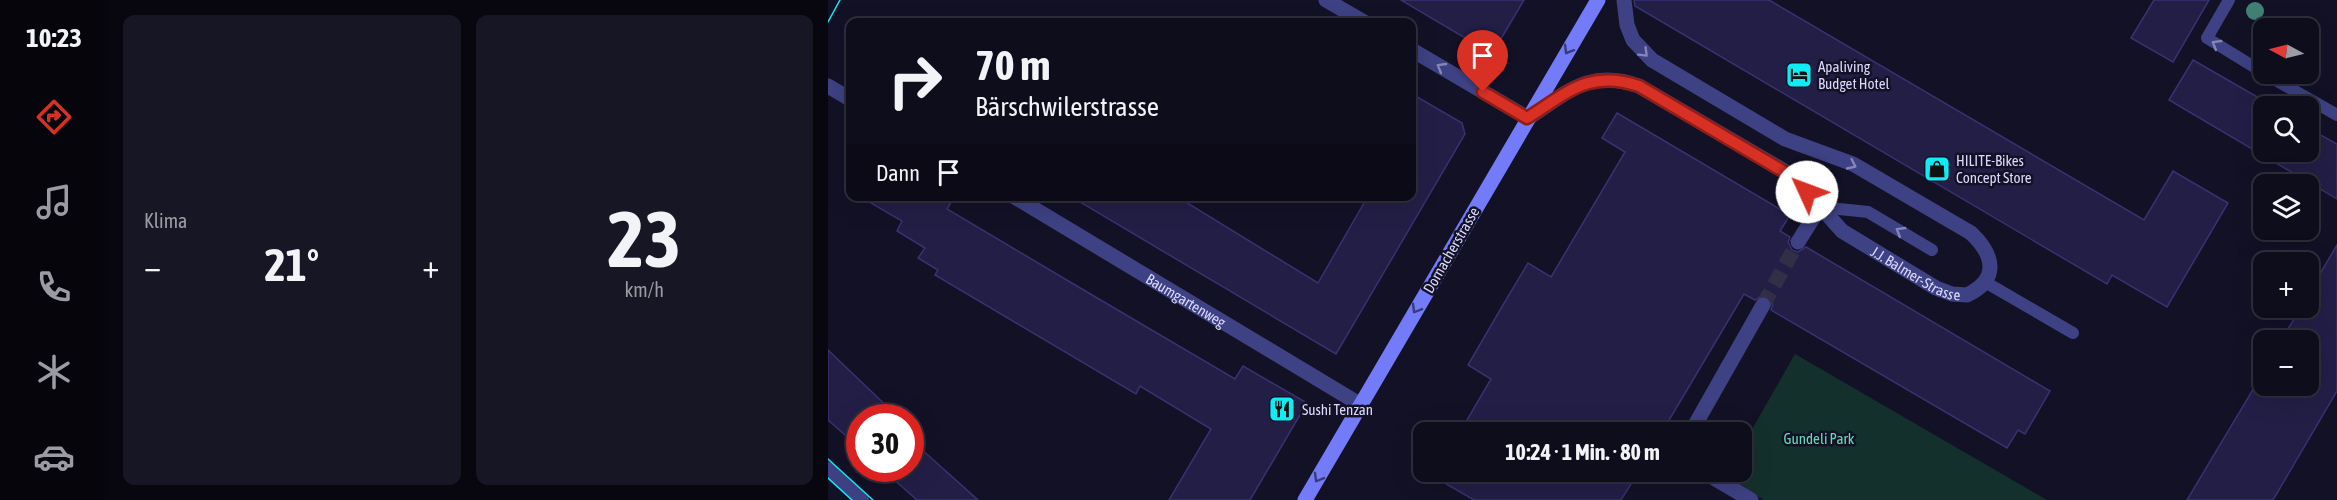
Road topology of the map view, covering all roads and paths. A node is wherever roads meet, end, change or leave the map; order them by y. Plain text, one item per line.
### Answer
1 (1326, 0) edge
2 (1598, 0) edge
3 (1624, 0) edge
4 (2229, 0) edge
5 (1357, 18) edge
6 (1416, 52) edge
7 (2253, 66) edge
8 (2283, 84) edge
9 (828, 86) edge
10 (846, 97) edge
11 (2337, 115) edge
12 (1527, 118) junction
13 (1021, 201) edge
14 (1820, 207) junction
15 (1798, 242) tunnel mouth
16 (1932, 250) dead end
17 (1985, 282) junction
18 (1763, 305) tunnel mouth
19 (2073, 333) dead end
20 (1361, 405) junction
21 (1697, 422) edge
22 (828, 469) edge
23 (1720, 482) edge
24 (862, 500) edge
25 (1305, 500) edge
26 (1750, 500) edge

1 - 5 street
2 -> 12 main road, Dornacherstrasse
3 -> 17 street, J.J. Balmer-Strasse
7 -> 4 lane
12 -> 6 street
8 - 11 lane
9 - 10 street
12 - 14 street, J.J. Balmer-Strasse
12 -> 20 main road, Dornacherstrasse
13 - 20 street, Baumgartenweg
14 - 15 street
16 -> 14 lane
14 - 17 street, J.J. Balmer-Strasse
17 - 19 lane
18 - 21 street
20 -> 25 main road, Dornacherstrasse
22 - 24 street
23 - 26 street

